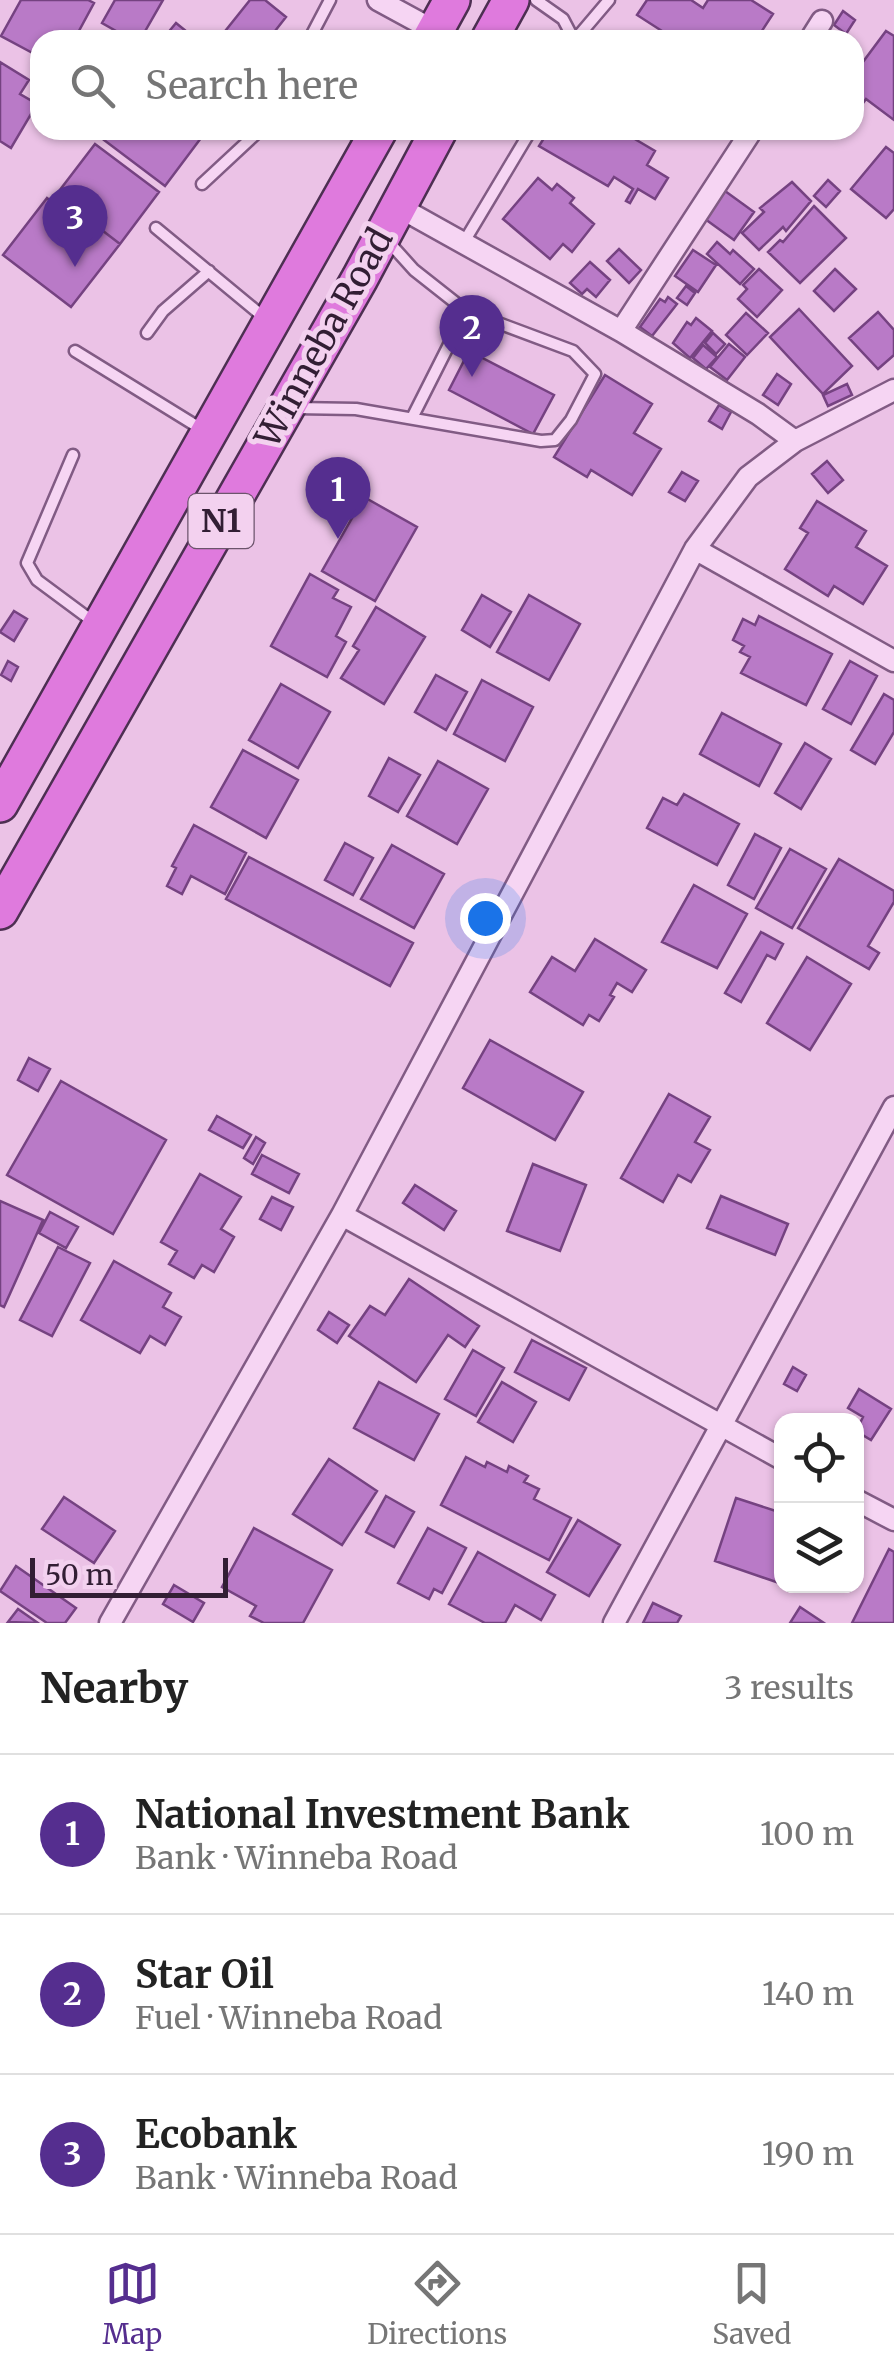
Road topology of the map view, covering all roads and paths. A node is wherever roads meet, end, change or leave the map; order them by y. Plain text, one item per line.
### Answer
1 (330, 0) edge
2 (378, 0) edge
3 (511, 0) edge
4 (536, 0) edge
5 (609, 0) edge
6 (822, 22) dead end
7 (439, 24) edge
8 (314, 30) edge
9 (494, 30) edge
10 (569, 30) edge
11 (583, 30) edge
12 (817, 30) edge
13 (249, 140) edge
14 (363, 140) edge
15 (434, 140) edge
16 (525, 140) edge
17 (745, 140) edge
18 (202, 184) dead end
19 (390, 221) junction
20 (156, 228) dead end
21 (464, 242) junction
22 (310, 252) junction
23 (208, 271) junction
24 (360, 278) junction
25 (466, 311) junction
26 (270, 322) junction
27 (621, 331) junction
28 (147, 332) dead end
29 (75, 351) dead end
30 (894, 390) edge
31 (285, 409) junction
32 (412, 418) junction
33 (208, 434) junction
34 (795, 441) junction
35 (74, 455) dead end
36 (694, 550) junction
37 (100, 627) junction
38 (894, 662) edge
39 (0, 804) edge
40 (0, 910) edge
41 (894, 1107) edge
42 (342, 1215) junction
43 (722, 1427) junction
44 (774, 1455) edge
45 (862, 1503) edge
46 (894, 1520) edge
47 (110, 1623) edge
48 (614, 1623) edge

1 - 8 lane
2 - 7 street
3 - 9 highway
4 - 10 lane
5 - 11 lane
6 - 12 street
13 - 18 lane
14 - 22 highway, Winneba Road / N1
15 - 19 highway, Winneba Road / N1
16 - 21 lane
17 - 27 street
19 - 21 street
19 - 24 highway, Winneba Road / N1
19 - 25 lane
20 - 23 lane
21 - 27 street
22 - 24 highway
22 - 26 highway, Winneba Road / N1
23 - 26 lane
23 - 28 lane
24 - 31 highway, Winneba Road / N1
25 - 32 lane
25 - 32 lane
26 - 33 highway, Winneba Road / N1
27 - 34 street
29 - 33 lane
30 - 34 street
31 - 32 lane
31 - 40 highway, Winneba Road / N1
33 - 37 highway, Winneba Road / N1
34 - 36 street
35 - 37 lane
36 - 38 street
36 - 42 street
37 - 39 highway, Winneba Road / N1
41 - 43 street
42 - 43 street
42 - 47 street
43 - 44 street
43 - 48 street
45 - 46 street

